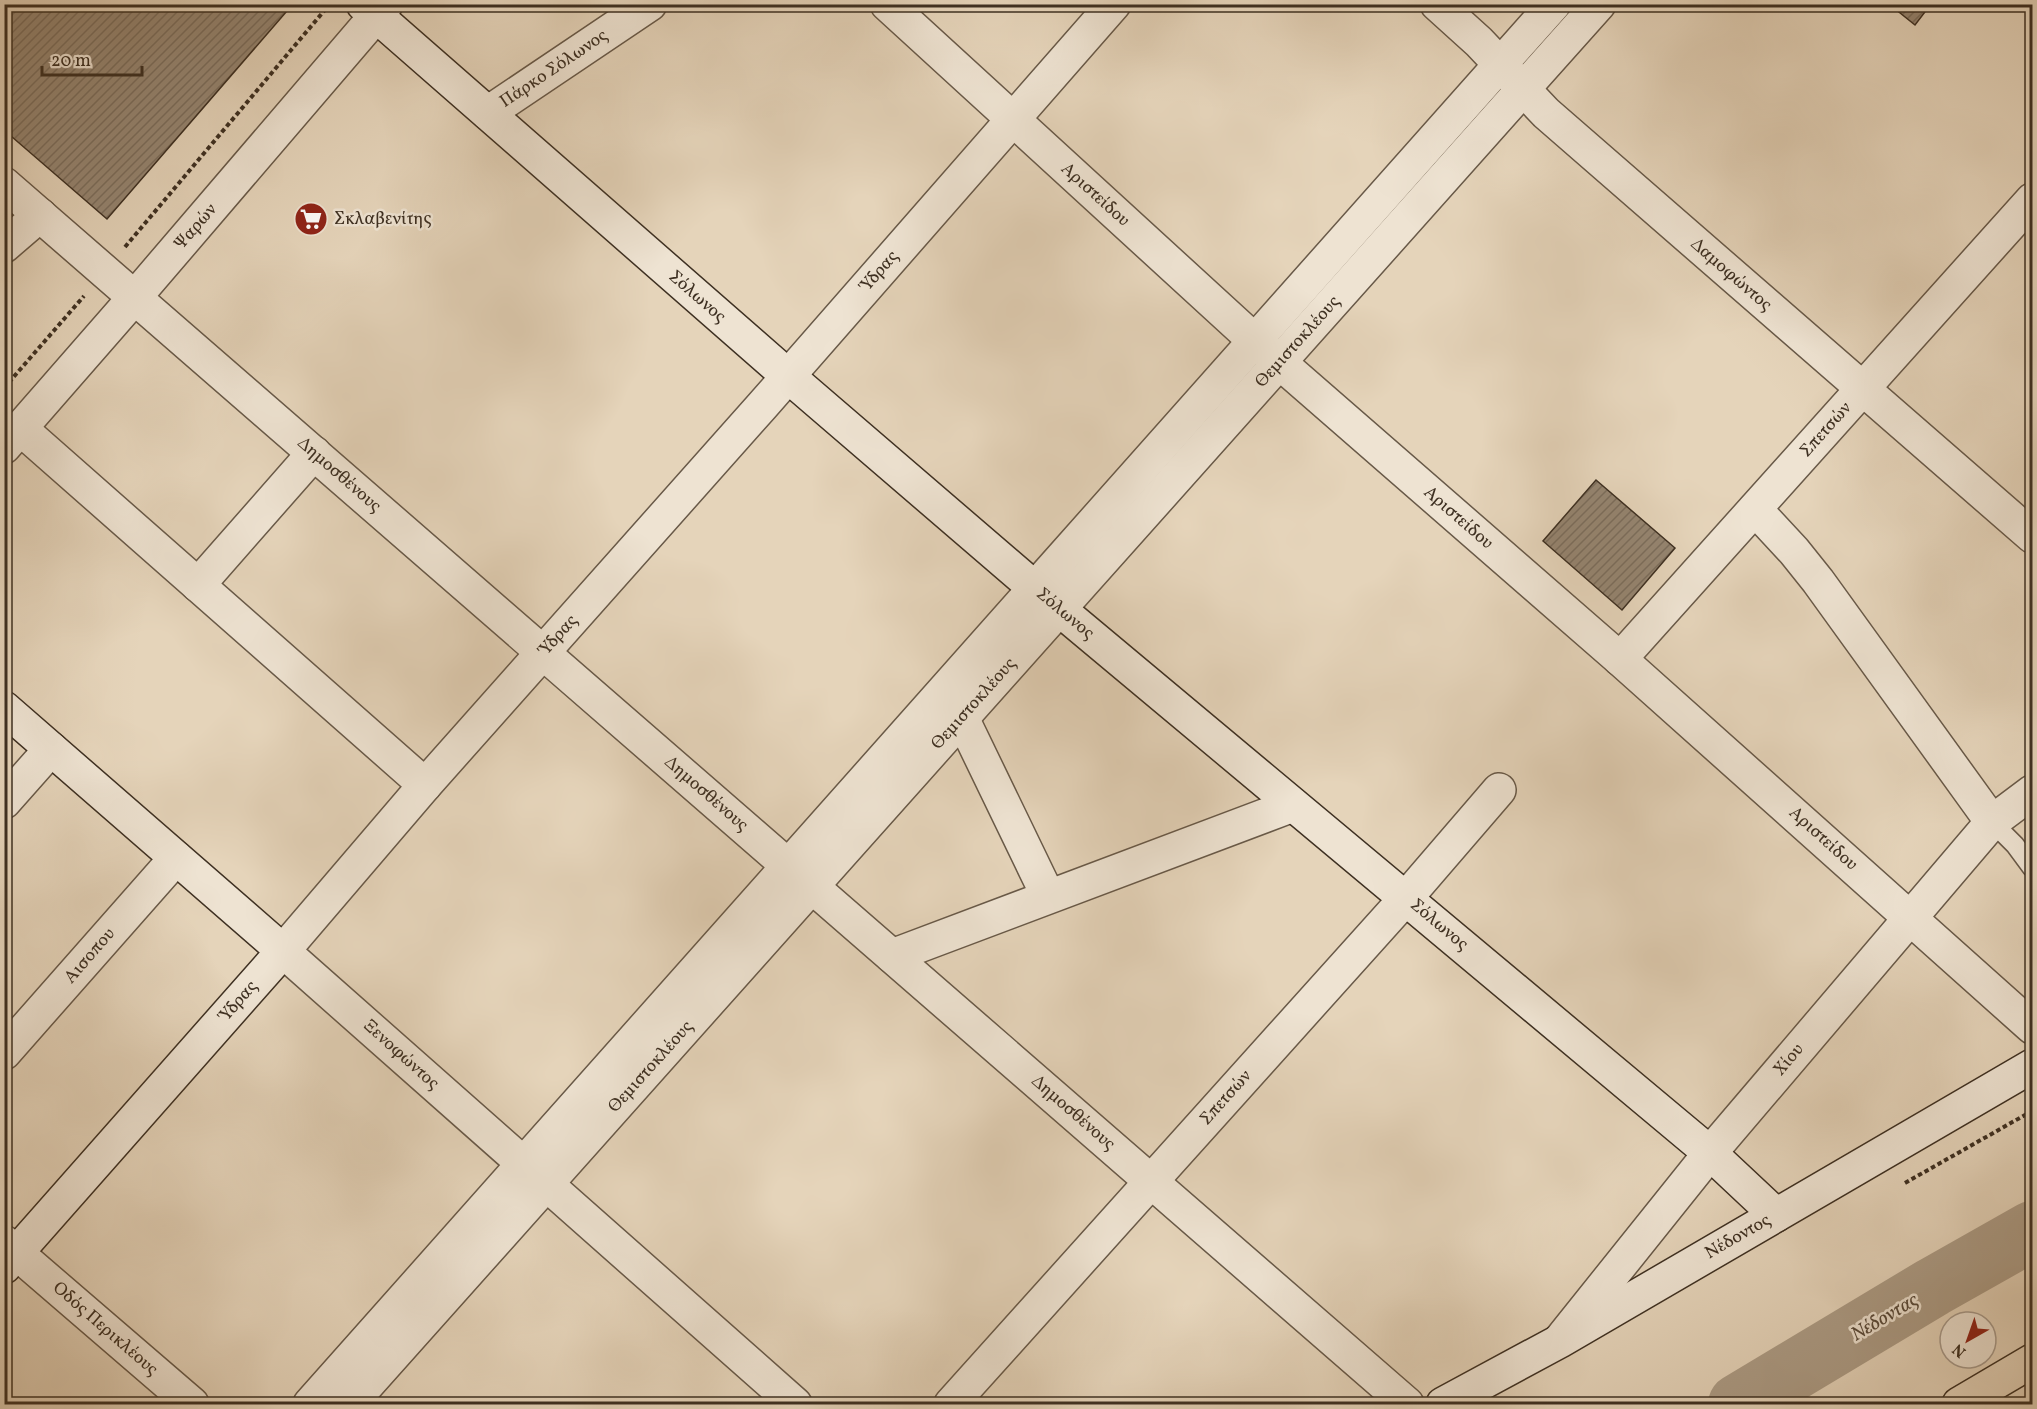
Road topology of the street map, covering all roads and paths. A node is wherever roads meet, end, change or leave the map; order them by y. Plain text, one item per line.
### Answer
1 (330, 4) edge
2 (650, 4) edge
3 (887, 4) edge
4 (1114, 4) edge
5 (1437, 4) edge
6 (1554, 4) edge
7 (1599, 4) edge
8 (375, 8) edge
9 (1501, 64) junction
10 (1524, 89) junction
11 (488, 113) junction
12 (1013, 120) junction
13 (4, 184) edge
14 (2032, 200) edge
15 (40, 215) junction
16 (4, 246) edge
17 (105, 271) junction
18 (135, 297) junction
19 (1256, 341) junction
20 (1280, 362) junction
21 (788, 376) junction
22 (4, 388) edge
23 (1862, 390) junction
24 (13, 438) edge
25 (314, 453) junction
26 (1755, 509) junction
27 (2032, 537) edge
28 (198, 585) junction
29 (1047, 599) junction
30 (543, 653) junction
31 (1620, 659) junction
32 (4, 708) edge
33 (962, 718) junction
34 (51, 749) junction
35 (425, 785) junction
36 (1499, 790) dead end
37 (2032, 792) edge
38 (4, 802) edge
39 (1293, 805) junction
40 (1992, 822) junction
41 (176, 858) junction
42 (2032, 868) edge
43 (800, 876) junction
44 (1048, 896) junction
45 (1406, 898) junction
46 (1911, 917) junction
47 (283, 951) junction
48 (892, 956) junction
49 (2032, 1027) edge
50 (4, 1053) edge
51 (2032, 1066) edge
52 (1710, 1154) junction
53 (535, 1174) junction
54 (1151, 1181) junction
55 (1776, 1215) junction
56 (9, 1254) edge
57 (1560, 1341) junction
58 (2032, 1361) edge
59 (192, 1404) edge
60 (310, 1404) edge
61 (350, 1404) edge
62 (795, 1404) edge
63 (951, 1404) edge
64 (1407, 1404) edge
65 (1443, 1404) edge
66 (1959, 1404) edge

1 - 17 path
2 - 11 street, Πάρκο Σόλωνος
3 - 12 street, Αριστείδου
4 - 12 street, Ύδρας
5 - 9 street, Δαμοφώντος
6 - 9 street, Θεμιστοκλέους
7 - 10 street, Θεμιστοκλέους
8 - 11 street, Σόλωνος
8 - 18 street, Ψαρών
9 - 10 street, Δαμοφώντος
9 - 19 street, Θεμιστοκλέους
10 - 20 street, Θεμιστοκλέους
10 - 23 street, Δαμοφώντος
11 - 21 street, Σόλωνος
12 - 19 street, Αριστείδου
12 - 21 street, Ύδρας
13 - 15 street, Δημοσθένους
14 - 23 street, Σπετσών
15 - 16 street
15 - 17 street, Δημοσθένους
17 - 18 street, Δημοσθένους
17 - 22 path
18 - 24 street, Ψαρών
18 - 25 street, Δημοσθένους
19 - 20 street, Αριστείδου
19 - 29 street, Θεμιστοκλέους
20 - 29 street, Θεμιστοκλέους
20 - 31 street, Αριστείδου
21 - 29 street, Σόλωνος
21 - 30 street, Ύδρας
23 - 26 street, Σπετσών
23 - 27 street, Δαμοφώντος
24 - 28 street
25 - 28 street
25 - 30 street, Δημοσθένους
26 - 31 street, Σπετσών
26 - 40 street
28 - 35 street
29 - 33 street, Θεμιστοκλέους
29 - 39 street, Σόλωνος
29 - 43 street, Θεμιστοκλέους
30 - 35 street, Ύδρας
30 - 43 street, Δημοσθένους
31 - 46 street, Αριστείδου
32 - 34 street, Ξενοφώντος
33 - 43 street, Θεμιστοκλέους
33 - 44 street
34 - 38 street
34 - 41 street, Ξενοφώντος
35 - 47 street, Ύδρας
36 - 45 street, Σπετσών
37 - 40 street, Χίου
39 - 44 street
39 - 45 street, Σόλωνος
40 - 42 lane
40 - 46 street, Χίου
41 - 47 street, Ξενοφώντος
41 - 50 street, Αισοπου
43 - 48 street, Δημοσθένους
43 - 53 street, Θεμιστοκλέους
44 - 48 street
45 - 52 street, Σόλωνος
45 - 54 street, Σπετσών
46 - 49 street, Αριστείδου
46 - 52 street, Χίου
47 - 53 street, Ξενοφώντος
47 - 56 street, Ύδρας
48 - 54 street, Δημοσθένους
51 - 55 street, Νέδοντος
52 - 55 street, Σόλωνος
52 - 57 street, Χίου
53 - 60 street, Θεμιστοκλέους
53 - 61 street, Θεμιστοκλέους
53 - 62 street, Ξενοφώντος
54 - 63 street, Σπετσών
54 - 64 street, Δημοσθένους
55 - 57 street, Νέδοντος
56 - 59 street, Οδός Περικλέους
57 - 65 street, Νέδοντος
58 - 66 main road

